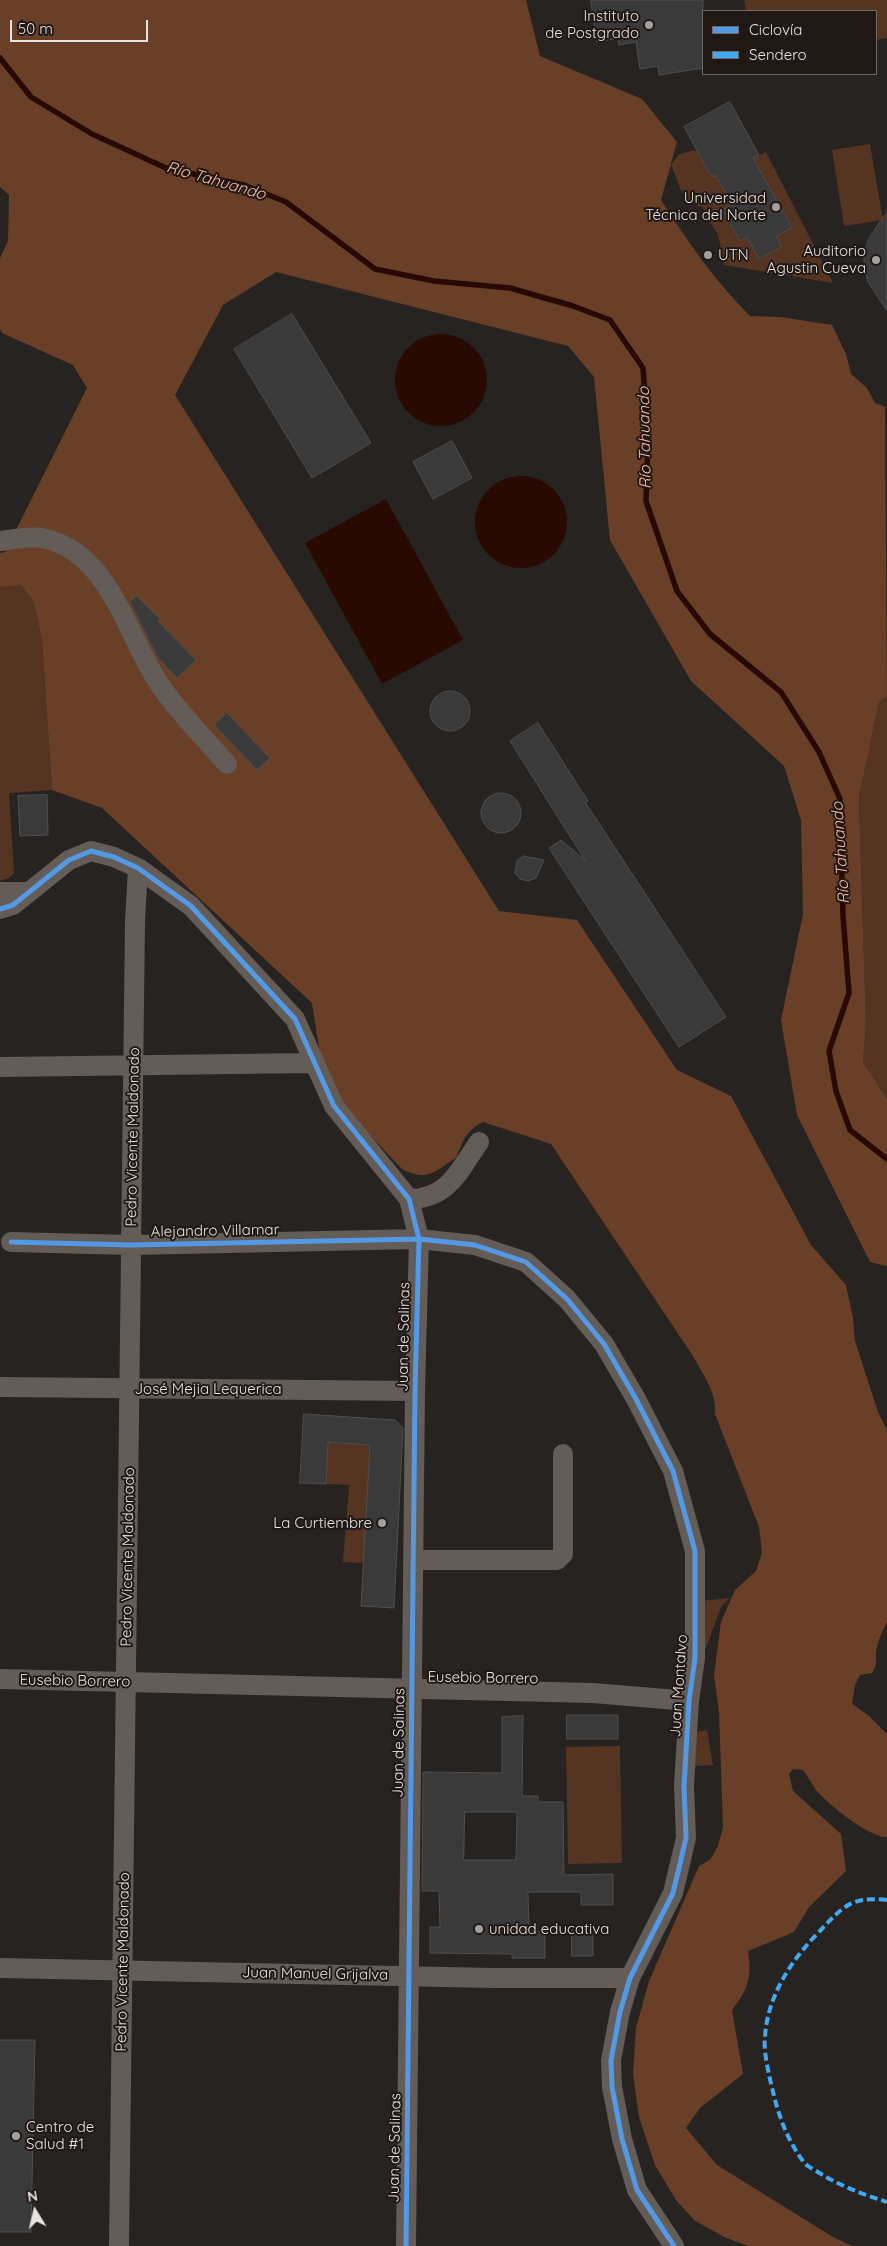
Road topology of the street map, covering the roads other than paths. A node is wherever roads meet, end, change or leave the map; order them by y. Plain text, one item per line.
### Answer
1 (0, 541) edge
2 (227, 764) dead end
3 (138, 868) junction
4 (0, 892) edge
5 (27, 892) junction
6 (0, 909) edge
7 (313, 1063) junction
8 (0, 1067) edge
9 (134, 1067) junction
10 (479, 1142) dead end
11 (409, 1199) junction
12 (419, 1239) junction
13 (11, 1242) dead end
14 (131, 1245) junction
15 (0, 1387) edge
16 (130, 1388) junction
17 (415, 1391) junction
18 (563, 1454) dead end
19 (414, 1560) junction
20 (0, 1679) edge
21 (126, 1682) junction
22 (412, 1689) junction
23 (689, 1701) junction
24 (0, 1968) edge
25 (123, 1970) junction
26 (409, 1976) junction
27 (630, 1978) junction
28 (120, 2246) edge
29 (406, 2246) edge
30 (674, 2246) edge

1 - 2 street
3 - 5 street
3 - 7 street
3 - 9 street, Pedro Vicente Maldonado
4 - 5 street
5 - 6 street
7 - 9 street
7 - 11 street
8 - 9 street
9 - 14 street, Pedro Vicente Maldonado
10 - 11 street
11 - 12 street, Juan de Salinas
12 - 14 street, Alejandro Villamar
12 - 17 street, Juan de Salinas
12 - 23 street, Juan Montalvo
13 - 14 street, Alejandro Villamar
14 - 16 street, Pedro Vicente Maldonado
15 - 16 street, José Mejia Lequerica
16 - 17 street, José Mejia Lequerica
16 - 21 street, Pedro Vicente Maldonado
17 - 19 street, Juan de Salinas
18 - 19 street
19 - 22 street, Juan de Salinas
20 - 21 street, Eusebio Borrero
21 - 22 street, Eusebio Borrero
21 - 25 street, Pedro Vicente Maldonado
22 - 23 street, Eusebio Borrero
22 - 26 street, Juan de Salinas
23 - 27 street, Juan Montalvo
24 - 25 street, Juan Manuel Grijalva
25 - 26 street, Juan Manuel Grijalva
25 - 28 street, Pedro Vicente Maldonado
26 - 27 street, Juan Manuel Grijalva
26 - 29 street, Juan de Salinas
27 - 30 street, Juan Montalvo

